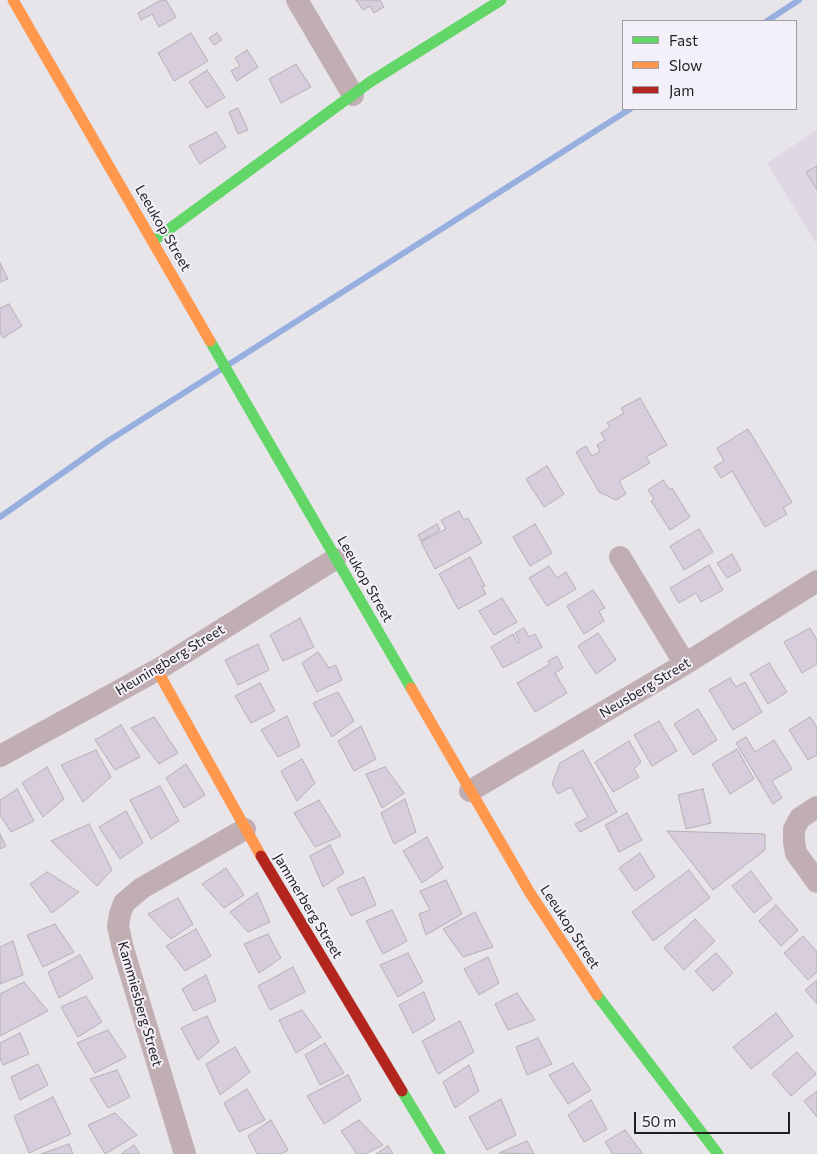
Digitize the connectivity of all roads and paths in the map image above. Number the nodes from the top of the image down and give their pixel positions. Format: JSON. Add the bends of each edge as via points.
{"nodes":[{"id":1,"x":13,"y":0,"type":"edge"},
{"id":2,"x":297,"y":0,"type":"edge"},
{"id":3,"x":493,"y":2,"type":"edge"},
{"id":4,"x":353,"y":95,"type":"junction"},
{"id":5,"x":153,"y":241,"type":"junction"},
{"id":6,"x":620,"y":557,"type":"dead end"},
{"id":7,"x":336,"y":559,"type":"junction"},
{"id":8,"x":817,"y":581,"type":"edge"},
{"id":9,"x":685,"y":664,"type":"junction"},
{"id":10,"x":158,"y":670,"type":"junction"},
{"id":11,"x":0,"y":756,"type":"edge"},
{"id":12,"x":470,"y":791,"type":"junction"},
{"id":13,"x":817,"y":806,"type":"edge"},
{"id":14,"x":244,"y":829,"type":"junction"},
{"id":15,"x":817,"y":882,"type":"edge"},
{"id":16,"x":185,"y":1154,"type":"edge"},
{"id":17,"x":440,"y":1154,"type":"edge"},
{"id":18,"x":718,"y":1154,"type":"edge"}],
"edges":[{"from":1,"to":5,"type":"street","name":"Leeukop Street"},
{"from":2,"to":4,"type":"street"},
{"from":3,"to":4,"type":"street"},
{"from":4,"to":5,"type":"street"},
{"from":5,"to":7,"type":"street","name":"Leeukop Street"},
{"from":6,"to":9,"type":"street"},
{"from":7,"to":10,"type":"street","name":"Heuningberg Street"},
{"from":7,"to":12,"type":"street","name":"Leeukop Street"},
{"from":8,"to":9,"type":"street","name":"Neusberg Street"},
{"from":9,"to":12,"type":"street","name":"Neusberg Street"},
{"from":10,"to":11,"type":"street","name":"Heuningberg Street"},
{"from":10,"to":14,"type":"street","name":"Jammerberg Street"},
{"from":12,"to":18,"type":"street","name":"Leeukop Street","via":[[583,976]]},
{"from":13,"to":15,"type":"street","via":[[800,818],[794,829],[796,853]]},
{"from":14,"to":16,"type":"street","name":"Kammiesberg Street","via":[[142,888],[124,904],[120,914],[118,926],[123,949]]},
{"from":14,"to":17,"type":"street","name":"Jammerberg Street"}]}
